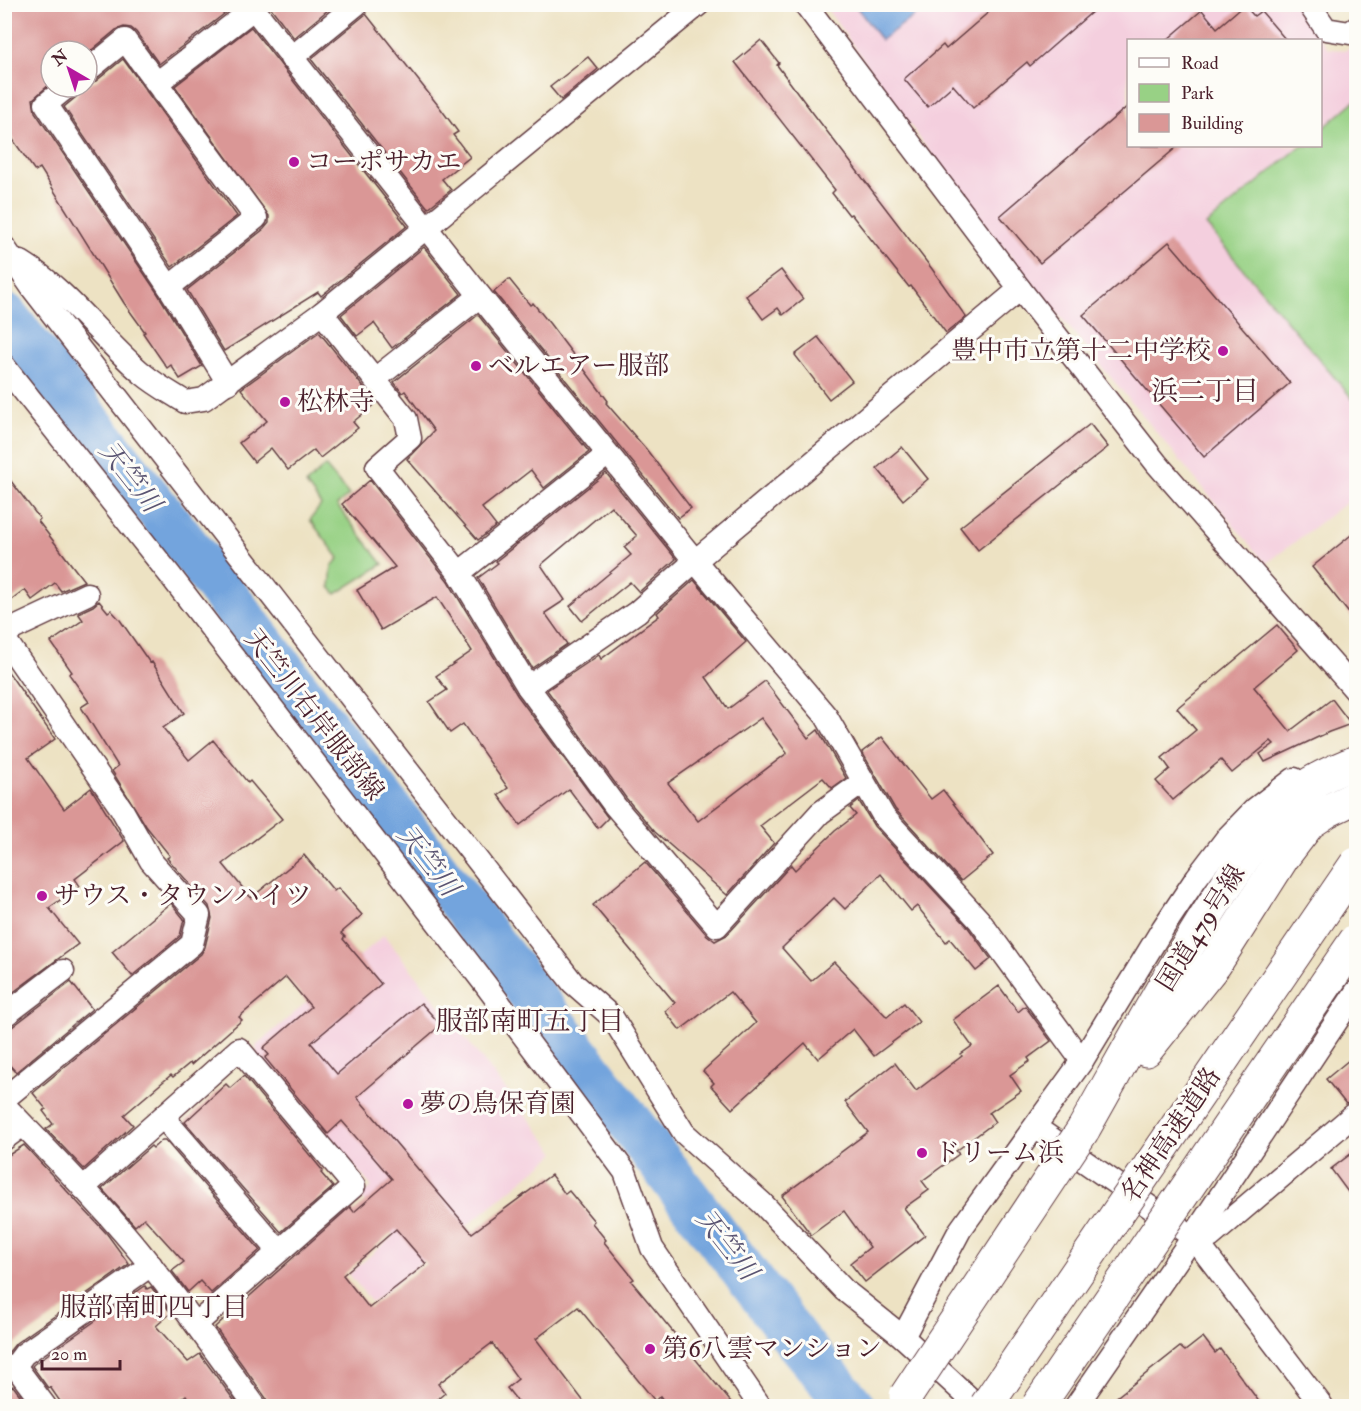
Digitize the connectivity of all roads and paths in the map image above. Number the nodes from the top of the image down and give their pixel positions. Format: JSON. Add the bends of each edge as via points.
{"nodes":[{"id":1,"x":357,"y":4,"type":"edge"},
{"id":2,"x":699,"y":4,"type":"edge"},
{"id":3,"x":805,"y":4,"type":"edge"},
{"id":4,"x":1309,"y":4,"type":"edge"},
{"id":5,"x":251,"y":7,"type":"edge"},
{"id":6,"x":1356,"y":28,"type":"edge"},
{"id":7,"x":291,"y":58,"type":"junction"},
{"id":8,"x":99,"y":61,"type":"edge"},
{"id":9,"x":157,"y":83,"type":"junction"},
{"id":10,"x":52,"y":99,"type":"edge"},
{"id":11,"x":426,"y":229,"type":"junction"},
{"id":12,"x":8,"y":252,"type":"edge"},
{"id":13,"x":169,"y":287,"type":"junction"},
{"id":14,"x":1020,"y":289,"type":"junction"},
{"id":15,"x":480,"y":296,"type":"junction"},
{"id":16,"x":322,"y":313,"type":"junction"},
{"id":17,"x":4,"y":366,"type":"edge"},
{"id":18,"x":375,"y":379,"type":"junction"},
{"id":19,"x":228,"y":383,"type":"junction"},
{"id":20,"x":608,"y":454,"type":"junction"},
{"id":21,"x":695,"y":561,"type":"junction"},
{"id":22,"x":459,"y":573,"type":"junction"},
{"id":23,"x":87,"y":594,"type":"dead end"},
{"id":24,"x":4,"y":633,"type":"edge"},
{"id":25,"x":4,"y":638,"type":"edge"},
{"id":26,"x":528,"y":687,"type":"junction"},
{"id":27,"x":1356,"y":691,"type":"edge"},
{"id":28,"x":1356,"y":754,"type":"edge"},
{"id":29,"x":1356,"y":762,"type":"edge"},
{"id":30,"x":863,"y":782,"type":"junction"},
{"id":31,"x":1356,"y":797,"type":"edge"},
{"id":32,"x":1356,"y":864,"type":"edge"},
{"id":33,"x":1356,"y":940,"type":"edge"},
{"id":34,"x":63,"y":971,"type":"dead end"},
{"id":35,"x":1356,"y":992,"type":"edge"},
{"id":36,"x":4,"y":1016,"type":"edge"},
{"id":37,"x":1082,"y":1061,"type":"junction"},
{"id":38,"x":4,"y":1099,"type":"edge"},
{"id":39,"x":4,"y":1105,"type":"edge"},
{"id":40,"x":1356,"y":1113,"type":"edge"},
{"id":41,"x":163,"y":1117,"type":"junction"},
{"id":42,"x":23,"y":1125,"type":"junction"},
{"id":43,"x":1035,"y":1126,"type":"junction"},
{"id":44,"x":1083,"y":1130,"type":"junction"},
{"id":45,"x":4,"y":1139,"type":"edge"},
{"id":46,"x":83,"y":1188,"type":"junction"},
{"id":47,"x":1193,"y":1237,"type":"junction"},
{"id":48,"x":279,"y":1251,"type":"junction"},
{"id":49,"x":151,"y":1265,"type":"junction"},
{"id":50,"x":196,"y":1324,"type":"junction"},
{"id":51,"x":903,"y":1337,"type":"junction"},
{"id":52,"x":10,"y":1366,"type":"edge"},
{"id":53,"x":901,"y":1403,"type":"edge"},
{"id":54,"x":45,"y":1407,"type":"edge"},
{"id":55,"x":255,"y":1407,"type":"edge"},
{"id":56,"x":760,"y":1407,"type":"edge"},
{"id":57,"x":978,"y":1407,"type":"edge"},
{"id":58,"x":986,"y":1407,"type":"edge"},
{"id":59,"x":1038,"y":1407,"type":"edge"},
{"id":60,"x":1076,"y":1407,"type":"edge"},
{"id":61,"x":1322,"y":1407,"type":"edge"}],
"edges":[{"from":1,"to":7,"type":"street"},
{"from":2,"to":11,"type":"street"},
{"from":3,"to":14,"type":"street"},
{"from":4,"to":6,"type":"street","via":[[1326,29],[1350,33]]},
{"from":5,"to":7,"type":"street"},
{"from":5,"to":9,"type":"street"},
{"from":7,"to":11,"type":"street"},
{"from":8,"to":9,"type":"street","via":[[125,40]]},
{"from":9,"to":13,"type":"street","via":[[256,218]]},
{"from":10,"to":13,"type":"street","via":[[46,104]]},
{"from":11,"to":15,"type":"street"},
{"from":11,"to":16,"type":"street"},
{"from":12,"to":19,"type":"street","via":[[81,310],[143,374],[185,402],[204,399]]},
{"from":12,"to":51,"type":"street","via":[[573,983],[612,1017],[684,1133],[762,1203],[844,1290]]},
{"from":13,"to":19,"type":"street"},
{"from":14,"to":21,"type":"street"},
{"from":14,"to":27,"type":"street","via":[[1157,464]]},
{"from":15,"to":18,"type":"street"},
{"from":15,"to":20,"type":"street"},
{"from":16,"to":18,"type":"street"},
{"from":16,"to":19,"type":"street"},
{"from":17,"to":56,"type":"street","name":"天竺川右岸服部線","via":[[170,575],[625,1172],[652,1248]]},
{"from":18,"to":22,"type":"street","via":[[406,419],[410,438],[376,467]]},
{"from":20,"to":21,"type":"street"},
{"from":20,"to":22,"type":"street"},
{"from":21,"to":26,"type":"street","via":[[638,612]]},
{"from":21,"to":30,"type":"street","via":[[826,716]]},
{"from":22,"to":26,"type":"street"},
{"from":23,"to":24,"type":"street"},
{"from":25,"to":38,"type":"street","via":[[121,808],[151,861],[199,915],[192,944]]},
{"from":26,"to":30,"type":"street","via":[[615,806],[717,926],[820,813]]},
{"from":28,"to":37,"type":"street","via":[[1327,761],[1289,781],[1226,839],[1163,928]]},
{"from":29,"to":44,"type":"highway","name":"国道479号線","via":[[1306,786],[1257,838],[1186,947]]},
{"from":30,"to":37,"type":"street","via":[[884,817],[979,920]]},
{"from":31,"to":44,"type":"highway","name":"国道479号線","via":[[1309,823],[1215,963]]},
{"from":32,"to":58,"type":"highway","name":"名神高速道路","bridge":true},
{"from":33,"to":59,"type":"highway","name":"名神高速道路","bridge":true},
{"from":34,"to":36,"type":"street"},
{"from":35,"to":47,"type":"street"},
{"from":37,"to":43,"type":"street"},
{"from":39,"to":42,"type":"street"},
{"from":40,"to":47,"type":"street","via":[[1210,1237]]},
{"from":41,"to":46,"type":"street"},
{"from":41,"to":48,"type":"street"},
{"from":41,"to":48,"type":"street","via":[[239,1048],[354,1186]]},
{"from":42,"to":45,"type":"street"},
{"from":42,"to":46,"type":"street"},
{"from":43,"to":47,"type":"street"},
{"from":43,"to":51,"type":"street","via":[[960,1230]]},
{"from":44,"to":53,"type":"highway","name":"国道479号線","bridge":true},
{"from":46,"to":49,"type":"street"},
{"from":47,"to":60,"type":"street"},
{"from":47,"to":61,"type":"street"},
{"from":48,"to":50,"type":"street"},
{"from":49,"to":50,"type":"street"},
{"from":49,"to":52,"type":"street"},
{"from":50,"to":55,"type":"street"},
{"from":51,"to":57,"type":"street"},
{"from":52,"to":54,"type":"street"}]}
